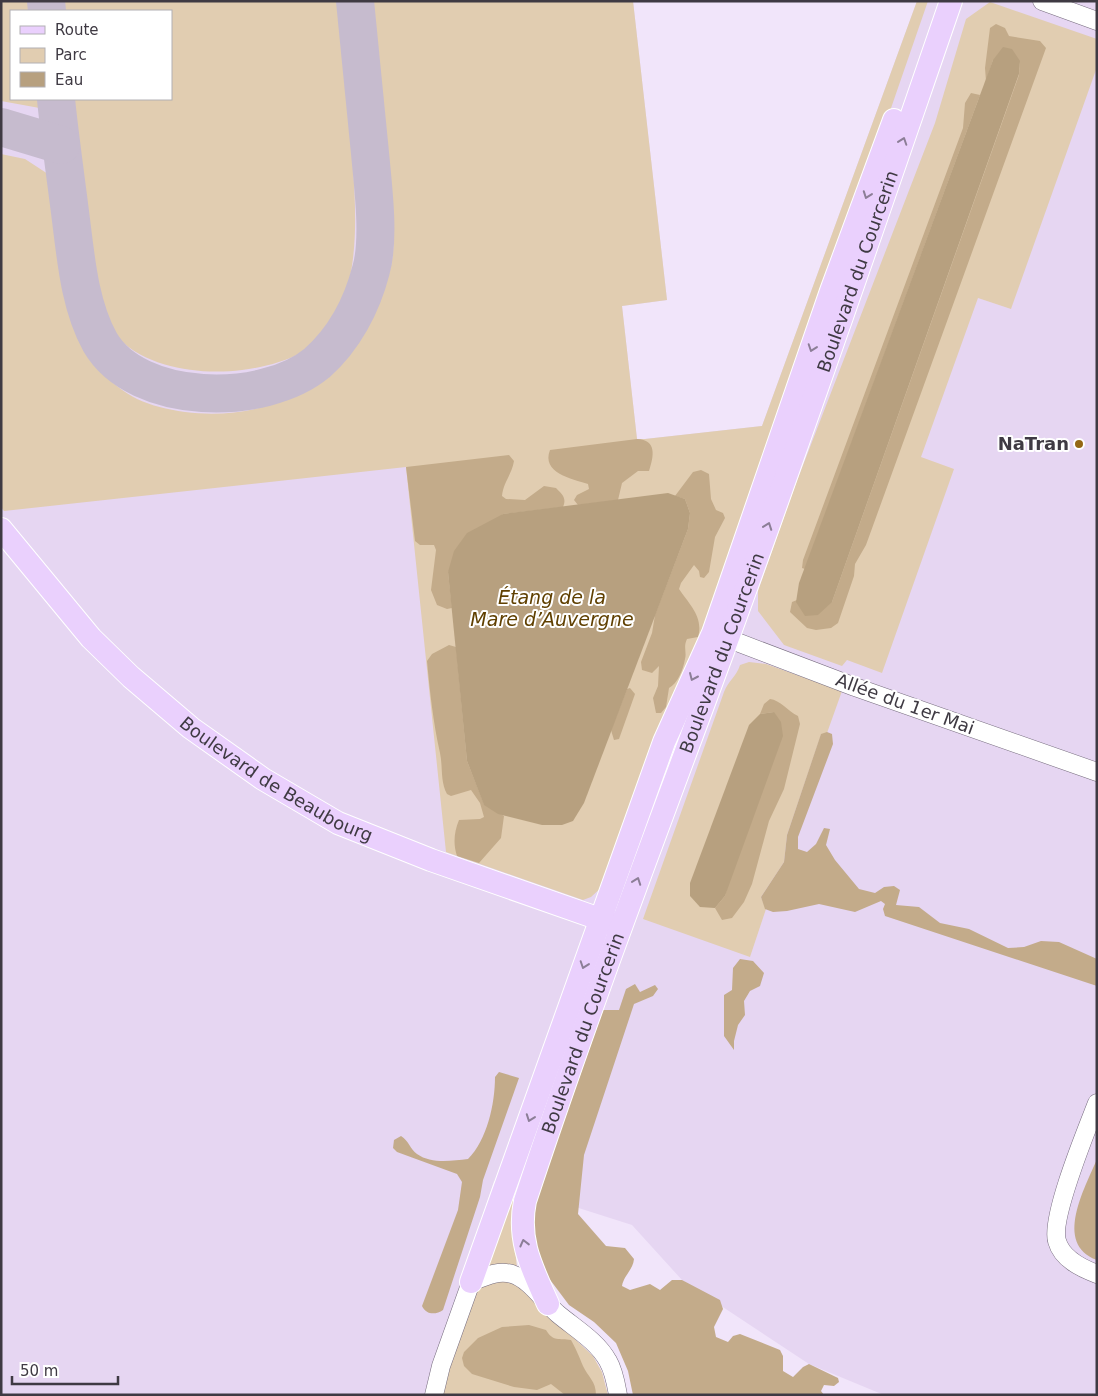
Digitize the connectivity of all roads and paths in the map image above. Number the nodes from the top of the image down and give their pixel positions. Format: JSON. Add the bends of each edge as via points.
{"nodes":[{"id":1,"x":937,"y":1,"type":"edge"},
{"id":2,"x":951,"y":1,"type":"edge"},
{"id":3,"x":1042,"y":1,"type":"edge"},
{"id":4,"x":1097,"y":21,"type":"edge"},
{"id":5,"x":1,"y":529,"type":"edge"},
{"id":6,"x":721,"y":635,"type":"junction"},
{"id":7,"x":1097,"y":772,"type":"edge"},
{"id":8,"x":610,"y":923,"type":"junction"},
{"id":9,"x":1097,"y":1103,"type":"edge"},
{"id":10,"x":1097,"y":1274,"type":"edge"},
{"id":11,"x":471,"y":1282,"type":"junction"},
{"id":12,"x":548,"y":1304,"type":"junction"},
{"id":13,"x":434,"y":1395,"type":"edge"},
{"id":14,"x":618,"y":1395,"type":"edge"}],
"edges":[{"from":1,"to":6,"type":"main road","name":"Boulevard du Courcerin","one_way":true,"via":[[831,291]]},
{"from":6,"to":2,"type":"main road","name":"Boulevard du Courcerin","one_way":true,"via":[[818,388]]},
{"from":3,"to":4,"type":"street"},
{"from":5,"to":8,"type":"main road","name":"Boulevard de Beaubourg","via":[[91,638],[130,677],[191,728],[263,779],[338,823],[431,860]]},
{"from":6,"to":7,"type":"street","name":"Allée du 1er Mai","via":[[855,687]]},
{"from":6,"to":8,"type":"main road","name":"Boulevard du Courcerin"},
{"from":8,"to":11,"type":"main road","name":"Boulevard du Courcerin","one_way":true},
{"from":12,"to":8,"type":"main road","name":"Boulevard du Courcerin","one_way":true,"via":[[525,1250],[523,1212]]},
{"from":9,"to":10,"type":"street","via":[[1061,1204],[1055,1231],[1058,1244],[1067,1256],[1081,1268]]},
{"from":11,"to":12,"type":"street","via":[[496,1273],[510,1274],[528,1282]]},
{"from":11,"to":13,"type":"street"},
{"from":12,"to":14,"type":"street","via":[[602,1353],[614,1376]]}]}
